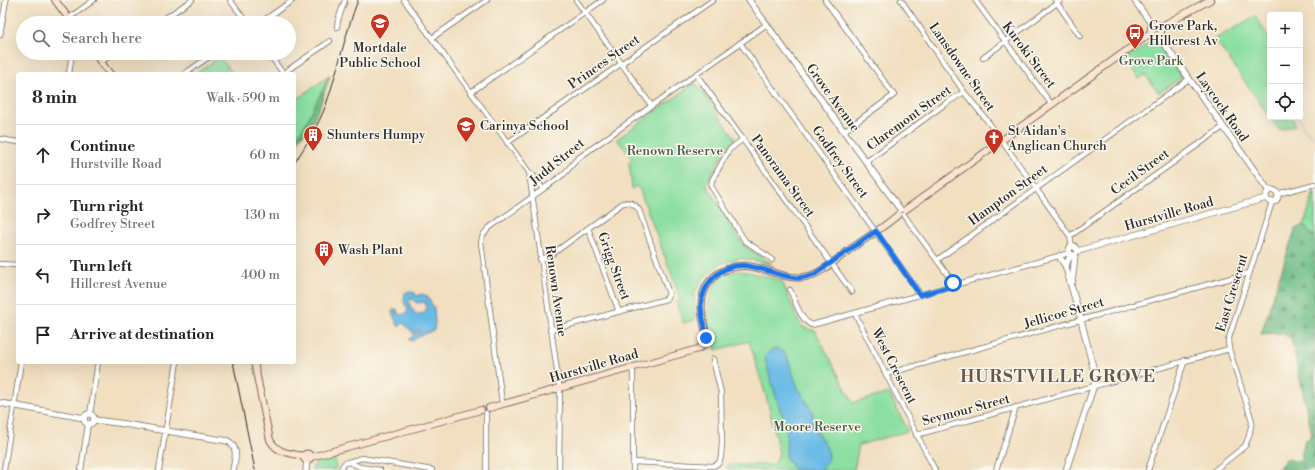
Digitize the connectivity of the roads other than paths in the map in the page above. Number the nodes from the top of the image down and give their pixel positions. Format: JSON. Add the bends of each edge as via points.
{"nodes":[{"id":1,"x":6,"y":0,"type":"edge"},
{"id":2,"x":56,"y":0,"type":"edge"},
{"id":3,"x":94,"y":0,"type":"edge"},
{"id":4,"x":192,"y":0,"type":"edge"},
{"id":5,"x":230,"y":0,"type":"edge"},
{"id":6,"x":293,"y":0,"type":"edge"},
{"id":7,"x":345,"y":0,"type":"edge"},
{"id":8,"x":404,"y":0,"type":"edge"},
{"id":9,"x":487,"y":0,"type":"edge"},
{"id":10,"x":576,"y":0,"type":"edge"},
{"id":11,"x":603,"y":0,"type":"edge"},
{"id":12,"x":713,"y":0,"type":"edge"},
{"id":13,"x":749,"y":0,"type":"edge"},
{"id":14,"x":825,"y":0,"type":"edge"},
{"id":15,"x":901,"y":0,"type":"edge"},
{"id":16,"x":975,"y":0,"type":"edge"},
{"id":17,"x":1134,"y":0,"type":"edge"},
{"id":18,"x":1210,"y":0,"type":"edge"},
{"id":19,"x":1058,"y":1,"type":"edge"},
{"id":20,"x":585,"y":13,"type":"junction"},
{"id":21,"x":67,"y":16,"type":"edge"},
{"id":22,"x":76,"y":16,"type":"edge"},
{"id":23,"x":168,"y":16,"type":"edge"},
{"id":24,"x":241,"y":16,"type":"edge"},
{"id":25,"x":270,"y":16,"type":"edge"},
{"id":26,"x":767,"y":24,"type":"junction"},
{"id":27,"x":1152,"y":26,"type":"junction"},
{"id":28,"x":337,"y":27,"type":"dead end"},
{"id":29,"x":1160,"y":27,"type":"junction"},
{"id":30,"x":1151,"y":33,"type":"junction"},
{"id":31,"x":0,"y":35,"type":"edge"},
{"id":32,"x":1158,"y":35,"type":"junction"},
{"id":33,"x":1080,"y":36,"type":"dead end"},
{"id":34,"x":432,"y":38,"type":"junction"},
{"id":35,"x":330,"y":40,"type":"dead end"},
{"id":36,"x":1004,"y":41,"type":"junction"},
{"id":37,"x":740,"y":43,"type":"junction"},
{"id":38,"x":983,"y":58,"type":"dead end"},
{"id":39,"x":71,"y":60,"type":"edge"},
{"id":40,"x":104,"y":60,"type":"edge"},
{"id":41,"x":205,"y":60,"type":"edge"},
{"id":42,"x":273,"y":60,"type":"edge"},
{"id":43,"x":101,"y":62,"type":"joint"},
{"id":44,"x":622,"y":63,"type":"junction"},
{"id":45,"x":69,"y":72,"type":"edge"},
{"id":46,"x":108,"y":72,"type":"edge"},
{"id":47,"x":187,"y":72,"type":"edge"},
{"id":48,"x":281,"y":72,"type":"edge"},
{"id":49,"x":285,"y":72,"type":"edge"},
{"id":50,"x":696,"y":74,"type":"junction"},
{"id":51,"x":1189,"y":79,"type":"junction"},
{"id":52,"x":471,"y":92,"type":"junction"},
{"id":53,"x":964,"y":92,"type":"junction"},
{"id":54,"x":651,"y":105,"type":"junction"},
{"id":55,"x":1052,"y":105,"type":"junction"},
{"id":56,"x":1223,"y":126,"type":"junction"},
{"id":57,"x":844,"y":131,"type":"junction"},
{"id":58,"x":0,"y":139,"type":"edge"},
{"id":59,"x":743,"y":139,"type":"junction"},
{"id":60,"x":1001,"y":141,"type":"junction"},
{"id":61,"x":16,"y":142,"type":"edge"},
{"id":62,"x":507,"y":143,"type":"junction"},
{"id":63,"x":866,"y":162,"type":"junction"},
{"id":64,"x":529,"y":172,"type":"junction"},
{"id":65,"x":1315,"y":184,"type":"edge"},
{"id":66,"x":543,"y":189,"type":"junction"},
{"id":67,"x":1035,"y":189,"type":"junction"},
{"id":68,"x":1269,"y":191,"type":"junction"},
{"id":69,"x":1277,"y":194,"type":"junction"},
{"id":70,"x":532,"y":198,"type":"junction"},
{"id":71,"x":1266,"y":198,"type":"junction"},
{"id":72,"x":1272,"y":202,"type":"junction"},
{"id":73,"x":902,"y":212,"type":"junction"},
{"id":74,"x":588,"y":228,"type":"junction"},
{"id":75,"x":876,"y":231,"type":"junction"},
{"id":76,"x":1070,"y":236,"type":"junction"},
{"id":77,"x":1072,"y":246,"type":"joint"},
{"id":78,"x":1073,"y":253,"type":"junction"},
{"id":79,"x":1059,"y":256,"type":"junction"},
{"id":80,"x":540,"y":259,"type":"junction"},
{"id":81,"x":772,"y":260,"type":"dead end"},
{"id":82,"x":937,"y":260,"type":"junction"},
{"id":83,"x":832,"y":263,"type":"junction"},
{"id":84,"x":0,"y":264,"type":"edge"},
{"id":85,"x":16,"y":265,"type":"edge"},
{"id":86,"x":1066,"y":268,"type":"junction"},
{"id":87,"x":1249,"y":273,"type":"junction"},
{"id":88,"x":1071,"y":284,"type":"junction"},
{"id":89,"x":955,"y":285,"type":"junction"},
{"id":90,"x":790,"y":290,"type":"dead end"},
{"id":91,"x":852,"y":292,"type":"dead end"},
{"id":92,"x":920,"y":295,"type":"junction"},
{"id":93,"x":619,"y":312,"type":"junction"},
{"id":94,"x":855,"y":314,"type":"junction"},
{"id":95,"x":1082,"y":320,"type":"junction"},
{"id":96,"x":550,"y":330,"type":"junction"},
{"id":97,"x":1230,"y":349,"type":"junction"},
{"id":98,"x":713,"y":359,"type":"dead end"},
{"id":99,"x":1186,"y":360,"type":"junction"},
{"id":100,"x":21,"y":364,"type":"edge"},
{"id":101,"x":98,"y":364,"type":"edge"},
{"id":102,"x":177,"y":364,"type":"edge"},
{"id":103,"x":254,"y":364,"type":"edge"},
{"id":104,"x":632,"y":367,"type":"junction"},
{"id":105,"x":886,"y":374,"type":"junction"},
{"id":106,"x":1095,"y":386,"type":"junction"},
{"id":107,"x":559,"y":387,"type":"junction"},
{"id":108,"x":502,"y":403,"type":"junction"},
{"id":109,"x":0,"y":404,"type":"edge"},
{"id":110,"x":14,"y":406,"type":"junction"},
{"id":111,"x":1016,"y":407,"type":"junction"},
{"id":112,"x":485,"y":410,"type":"junction"},
{"id":113,"x":90,"y":414,"type":"junction"},
{"id":114,"x":84,"y":418,"type":"junction"},
{"id":115,"x":94,"y":420,"type":"junction"},
{"id":116,"x":88,"y":424,"type":"junction"},
{"id":117,"x":166,"y":430,"type":"junction"},
{"id":118,"x":916,"y":435,"type":"junction"},
{"id":119,"x":307,"y":458,"type":"junction"},
{"id":120,"x":349,"y":462,"type":"junction"},
{"id":121,"x":633,"y":462,"type":"junction"},
{"id":122,"x":413,"y":468,"type":"edge"},
{"id":123,"x":4,"y":470,"type":"edge"},
{"id":124,"x":81,"y":470,"type":"edge"},
{"id":125,"x":160,"y":470,"type":"edge"},
{"id":126,"x":233,"y":470,"type":"edge"},
{"id":127,"x":306,"y":470,"type":"edge"},
{"id":128,"x":341,"y":470,"type":"edge"},
{"id":129,"x":380,"y":470,"type":"edge"},
{"id":130,"x":432,"y":470,"type":"edge"},
{"id":131,"x":486,"y":470,"type":"edge"},
{"id":132,"x":559,"y":470,"type":"edge"},
{"id":133,"x":633,"y":470,"type":"edge"},
{"id":134,"x":935,"y":470,"type":"edge"},
{"id":135,"x":996,"y":470,"type":"edge"},
{"id":136,"x":1066,"y":470,"type":"edge"},
{"id":137,"x":1148,"y":470,"type":"edge"},
{"id":138,"x":1215,"y":470,"type":"edge"}],
"edges":[{"from":1,"to":31,"type":"street"},
{"from":2,"to":21,"type":"main road"},
{"from":3,"to":22,"type":"street"},
{"from":4,"to":23,"type":"street"},
{"from":5,"to":24,"type":"street"},
{"from":6,"to":25,"type":"street"},
{"from":7,"to":28,"type":"street"},
{"from":8,"to":34,"type":"street"},
{"from":9,"to":34,"type":"street"},
{"from":10,"to":20,"type":"street"},
{"from":11,"to":20,"type":"street"},
{"from":12,"to":44,"type":"street","name":"Princes Street"},
{"from":13,"to":26,"type":"street","name":"Grove Avenue"},
{"from":14,"to":57,"type":"street","via":[[894,95]]},
{"from":15,"to":53,"type":"street","name":"Lansdowne Street"},
{"from":16,"to":36,"type":"street","name":"Kuroki Street"},
{"from":17,"to":27,"type":"street"},
{"from":18,"to":29,"type":"main road"},
{"from":19,"to":33,"type":"street"},
{"from":19,"to":36,"type":"street"},
{"from":20,"to":44,"type":"street"},
{"from":20,"to":52,"type":"street"},
{"from":26,"to":37,"type":"street","name":"Judd Street"},
{"from":26,"to":57,"type":"street","name":"Grove Avenue"},
{"from":27,"to":29,"type":"main road"},
{"from":27,"to":30,"type":"main road"},
{"from":29,"to":32,"type":"main road","via":[[1161,32]]},
{"from":30,"to":32,"type":"main road"},
{"from":30,"to":55,"type":"main road"},
{"from":32,"to":51,"type":"street","name":"Laycock Road"},
{"from":34,"to":52,"type":"street"},
{"from":35,"to":49,"type":"street"},
{"from":36,"to":38,"type":"street"},
{"from":36,"to":55,"type":"street","name":"Kuroki Street"},
{"from":37,"to":50,"type":"street","name":"Judd Street"},
{"from":37,"to":75,"type":"street","name":"Godfrey Street"},
{"from":39,"to":45,"type":"street"},
{"from":40,"to":43,"type":"street"},
{"from":41,"to":47,"type":"street"},
{"from":42,"to":48,"type":"street"},
{"from":43,"to":46,"type":"main road"},
{"from":44,"to":54,"type":"street"},
{"from":44,"to":62,"type":"street","name":"Princes Street"},
{"from":50,"to":54,"type":"street","name":"Judd Street"},
{"from":50,"to":59,"type":"street","name":"Panorama Street"},
{"from":51,"to":56,"type":"street","name":"Laycock Road"},
{"from":51,"to":67,"type":"street","name":"Hampton Street"},
{"from":52,"to":62,"type":"street"},
{"from":53,"to":60,"type":"street","name":"Lansdowne Street"},
{"from":53,"to":63,"type":"street","name":"Claremont Street"},
{"from":54,"to":66,"type":"street","name":"Judd Street","via":[[577,159],[566,173]]},
{"from":55,"to":60,"type":"main road"},
{"from":56,"to":68,"type":"street","name":"Laycock Road"},
{"from":56,"to":76,"type":"street","name":"Cecil Street"},
{"from":57,"to":63,"type":"street","name":"Grove Avenue"},
{"from":58,"to":61,"type":"street"},
{"from":59,"to":81,"type":"street","via":[[729,150],[711,186],[745,241]]},
{"from":59,"to":83,"type":"street","name":"Panorama Street"},
{"from":60,"to":67,"type":"street","name":"Lansdowne Street"},
{"from":60,"to":73,"type":"main road"},
{"from":62,"to":64,"type":"street"},
{"from":63,"to":73,"type":"street","name":"Grove Avenue"},
{"from":64,"to":66,"type":"street"},
{"from":64,"to":70,"type":"street","name":"Renown Avenue"},
{"from":65,"to":69,"type":"street"},
{"from":66,"to":70,"type":"street","name":"Judd Street"},
{"from":67,"to":76,"type":"street","name":"Lansdowne Street"},
{"from":67,"to":82,"type":"street","name":"Hampton Street"},
{"from":68,"to":69,"type":"street"},
{"from":68,"to":71,"type":"street"},
{"from":69,"to":72,"type":"street","via":[[1276,200]]},
{"from":70,"to":80,"type":"street","name":"Renown Avenue"},
{"from":70,"to":108,"type":"street","name":"Judd Street","via":[[489,228],[481,240]]},
{"from":71,"to":72,"type":"street"},
{"from":71,"to":78,"type":"street","name":"Hurstville Road"},
{"from":72,"to":87,"type":"street","name":"East Crescent"},
{"from":73,"to":75,"type":"main road"},
{"from":73,"to":82,"type":"street","name":"Grove Avenue"},
{"from":74,"to":80,"type":"street","via":[[548,257]]},
{"from":74,"to":93,"type":"street","name":"Grigg Street"},
{"from":74,"to":93,"type":"street","via":[[624,203],[632,203],[638,209],[669,294],[666,298]]},
{"from":75,"to":83,"type":"main road"},
{"from":75,"to":92,"type":"street","name":"Godfrey Street"},
{"from":76,"to":77,"type":"street","name":"Lansdowne Street"},
{"from":77,"to":78,"type":"street","via":[[1076,247]]},
{"from":78,"to":79,"type":"street","name":"Hurstville Road"},
{"from":78,"to":86,"type":"street"},
{"from":78,"to":88,"type":"street"},
{"from":79,"to":86,"type":"street"},
{"from":79,"to":89,"type":"street","name":"Hurstville Road"},
{"from":80,"to":96,"type":"street","name":"Renown Avenue"},
{"from":82,"to":89,"type":"street","name":"Grove Avenue"},
{"from":83,"to":91,"type":"street","name":"Panorama Street"},
{"from":83,"to":104,"type":"main road","name":"Hurstville Road","via":[[815,274],[804,277],[792,277],[750,266],[732,267],[718,274],[708,283],[702,296],[702,317],[706,336],[704,343],[698,349]]},
{"from":84,"to":85,"type":"street"},
{"from":86,"to":88,"type":"street"},
{"from":87,"to":95,"type":"street","name":"Jellicoe Street"},
{"from":87,"to":97,"type":"street","name":"East Crescent","via":[[1228,340]]},
{"from":88,"to":95,"type":"street"},
{"from":89,"to":92,"type":"street","name":"Hurstville Road"},
{"from":90,"to":94,"type":"street","name":"Hurstville Road","via":[[808,324]]},
{"from":92,"to":94,"type":"street","name":"Hurstville Road"},
{"from":93,"to":96,"type":"street"},
{"from":94,"to":105,"type":"street","name":"West Crescent"},
{"from":95,"to":105,"type":"street","name":"Jellicoe Street"},
{"from":95,"to":106,"type":"street","via":[[1096,373]]},
{"from":96,"to":107,"type":"street","name":"Renown Avenue"},
{"from":97,"to":99,"type":"street","name":"Seymour Street"},
{"from":97,"to":138,"type":"street","name":"East Crescent","via":[[1252,421],[1250,436],[1245,446]]},
{"from":98,"to":121,"type":"street","via":[[721,393],[722,443],[718,463],[713,466]]},
{"from":99,"to":106,"type":"street","name":"Seymour Street"},
{"from":99,"to":137,"type":"street"},
{"from":100,"to":110,"type":"street"},
{"from":101,"to":113,"type":"street"},
{"from":102,"to":117,"type":"street"},
{"from":103,"to":119,"type":"main road","name":"Hurstville Road","via":[[270,440],[281,452]]},
{"from":104,"to":107,"type":"main road","name":"Hurstville Road"},
{"from":104,"to":121,"type":"street"},
{"from":105,"to":118,"type":"street","name":"West Crescent"},
{"from":106,"to":111,"type":"street","name":"Seymour Street"},
{"from":106,"to":136,"type":"street"},
{"from":107,"to":108,"type":"main road","name":"Hurstville Road"},
{"from":107,"to":132,"type":"street","name":"Renown Avenue"},
{"from":108,"to":112,"type":"main road","name":"Hurstville Road"},
{"from":109,"to":110,"type":"street"},
{"from":110,"to":114,"type":"street"},
{"from":110,"to":123,"type":"street"},
{"from":111,"to":118,"type":"street","name":"Seymour Street"},
{"from":111,"to":135,"type":"street"},
{"from":112,"to":119,"type":"main road","name":"Hurstville Road"},
{"from":112,"to":131,"type":"street"},
{"from":113,"to":114,"type":"street"},
{"from":113,"to":115,"type":"street"},
{"from":114,"to":116,"type":"street"},
{"from":115,"to":116,"type":"street","via":[[92,424]]},
{"from":115,"to":117,"type":"street"},
{"from":116,"to":124,"type":"street"},
{"from":117,"to":125,"type":"street"},
{"from":117,"to":126,"type":"street","via":[[231,442],[236,451]]},
{"from":118,"to":134,"type":"street","name":"West Crescent"},
{"from":119,"to":127,"type":"street"},
{"from":120,"to":122,"type":"street","via":[[362,458]]},
{"from":120,"to":128,"type":"street","via":[[343,465]]},
{"from":120,"to":129,"type":"street","via":[[360,467]]},
{"from":121,"to":133,"type":"street"},
{"from":122,"to":130,"type":"street"}]}
